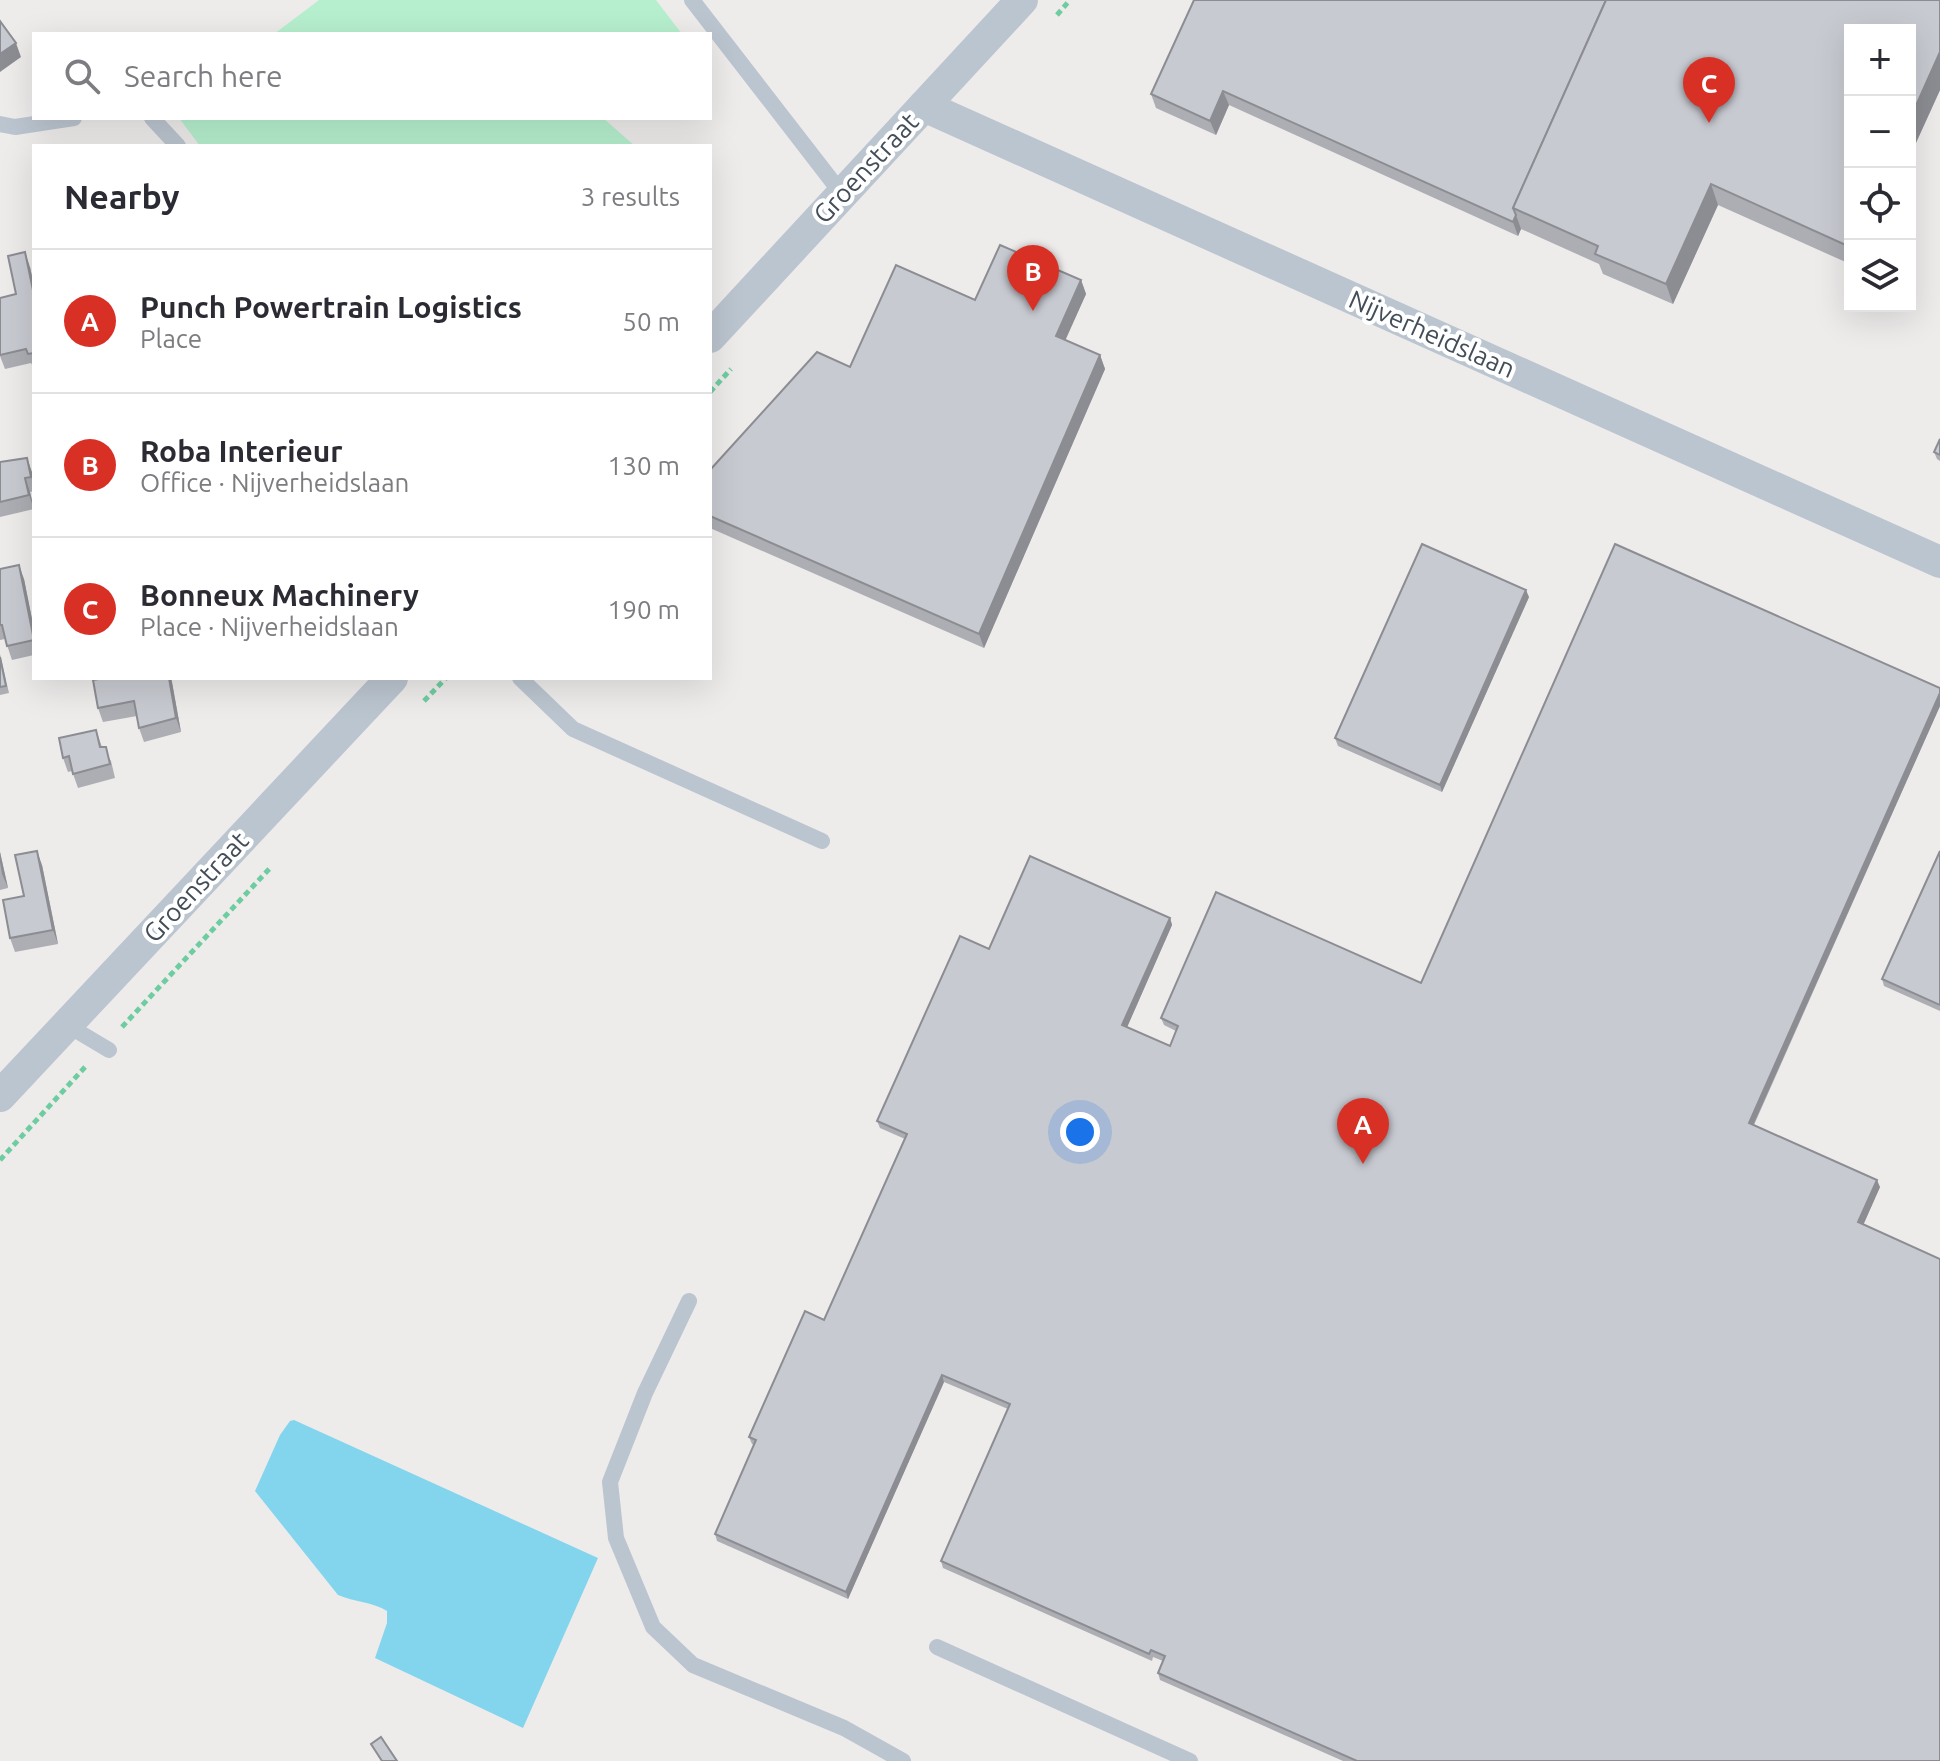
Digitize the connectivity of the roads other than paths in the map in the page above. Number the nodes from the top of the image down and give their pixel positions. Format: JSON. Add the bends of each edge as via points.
{"nodes":[{"id":1,"x":692,"y":0,"type":"edge"},
{"id":2,"x":1022,"y":0,"type":"edge"},
{"id":3,"x":924,"y":106,"type":"junction"},
{"id":4,"x":61,"y":120,"type":"edge"},
{"id":5,"x":154,"y":120,"type":"edge"},
{"id":6,"x":0,"y":124,"type":"edge"},
{"id":7,"x":176,"y":144,"type":"edge"},
{"id":8,"x":842,"y":194,"type":"junction"},
{"id":9,"x":712,"y":335,"type":"edge"},
{"id":10,"x":1940,"y":562,"type":"edge"},
{"id":11,"x":390,"y":680,"type":"edge"},
{"id":12,"x":522,"y":680,"type":"edge"},
{"id":13,"x":822,"y":841,"type":"dead end"},
{"id":14,"x":67,"y":1025,"type":"junction"},
{"id":15,"x":106,"y":1048,"type":"road end"},
{"id":16,"x":0,"y":1096,"type":"edge"},
{"id":17,"x":689,"y":1301,"type":"dead end"},
{"id":18,"x":937,"y":1647,"type":"dead end"},
{"id":19,"x":903,"y":1761,"type":"edge"},
{"id":20,"x":1190,"y":1761,"type":"edge"}],
"edges":[{"from":1,"to":8,"type":"lane"},
{"from":2,"to":3,"type":"street","name":"Groenstraat"},
{"from":3,"to":8,"type":"street","name":"Groenstraat"},
{"from":3,"to":10,"type":"street","name":"Nijverheidslaan"},
{"from":4,"to":6,"type":"lane"},
{"from":5,"to":7,"type":"lane"},
{"from":8,"to":9,"type":"street","name":"Groenstraat"},
{"from":11,"to":14,"type":"street","name":"Groenstraat"},
{"from":12,"to":13,"type":"lane","via":[[573,729]]},
{"from":14,"to":15,"type":"lane"},
{"from":14,"to":16,"type":"street","name":"Groenstraat"},
{"from":17,"to":19,"type":"lane","via":[[610,1482],[616,1538],[653,1627],[693,1665],[844,1728]]},
{"from":18,"to":20,"type":"lane"}]}
